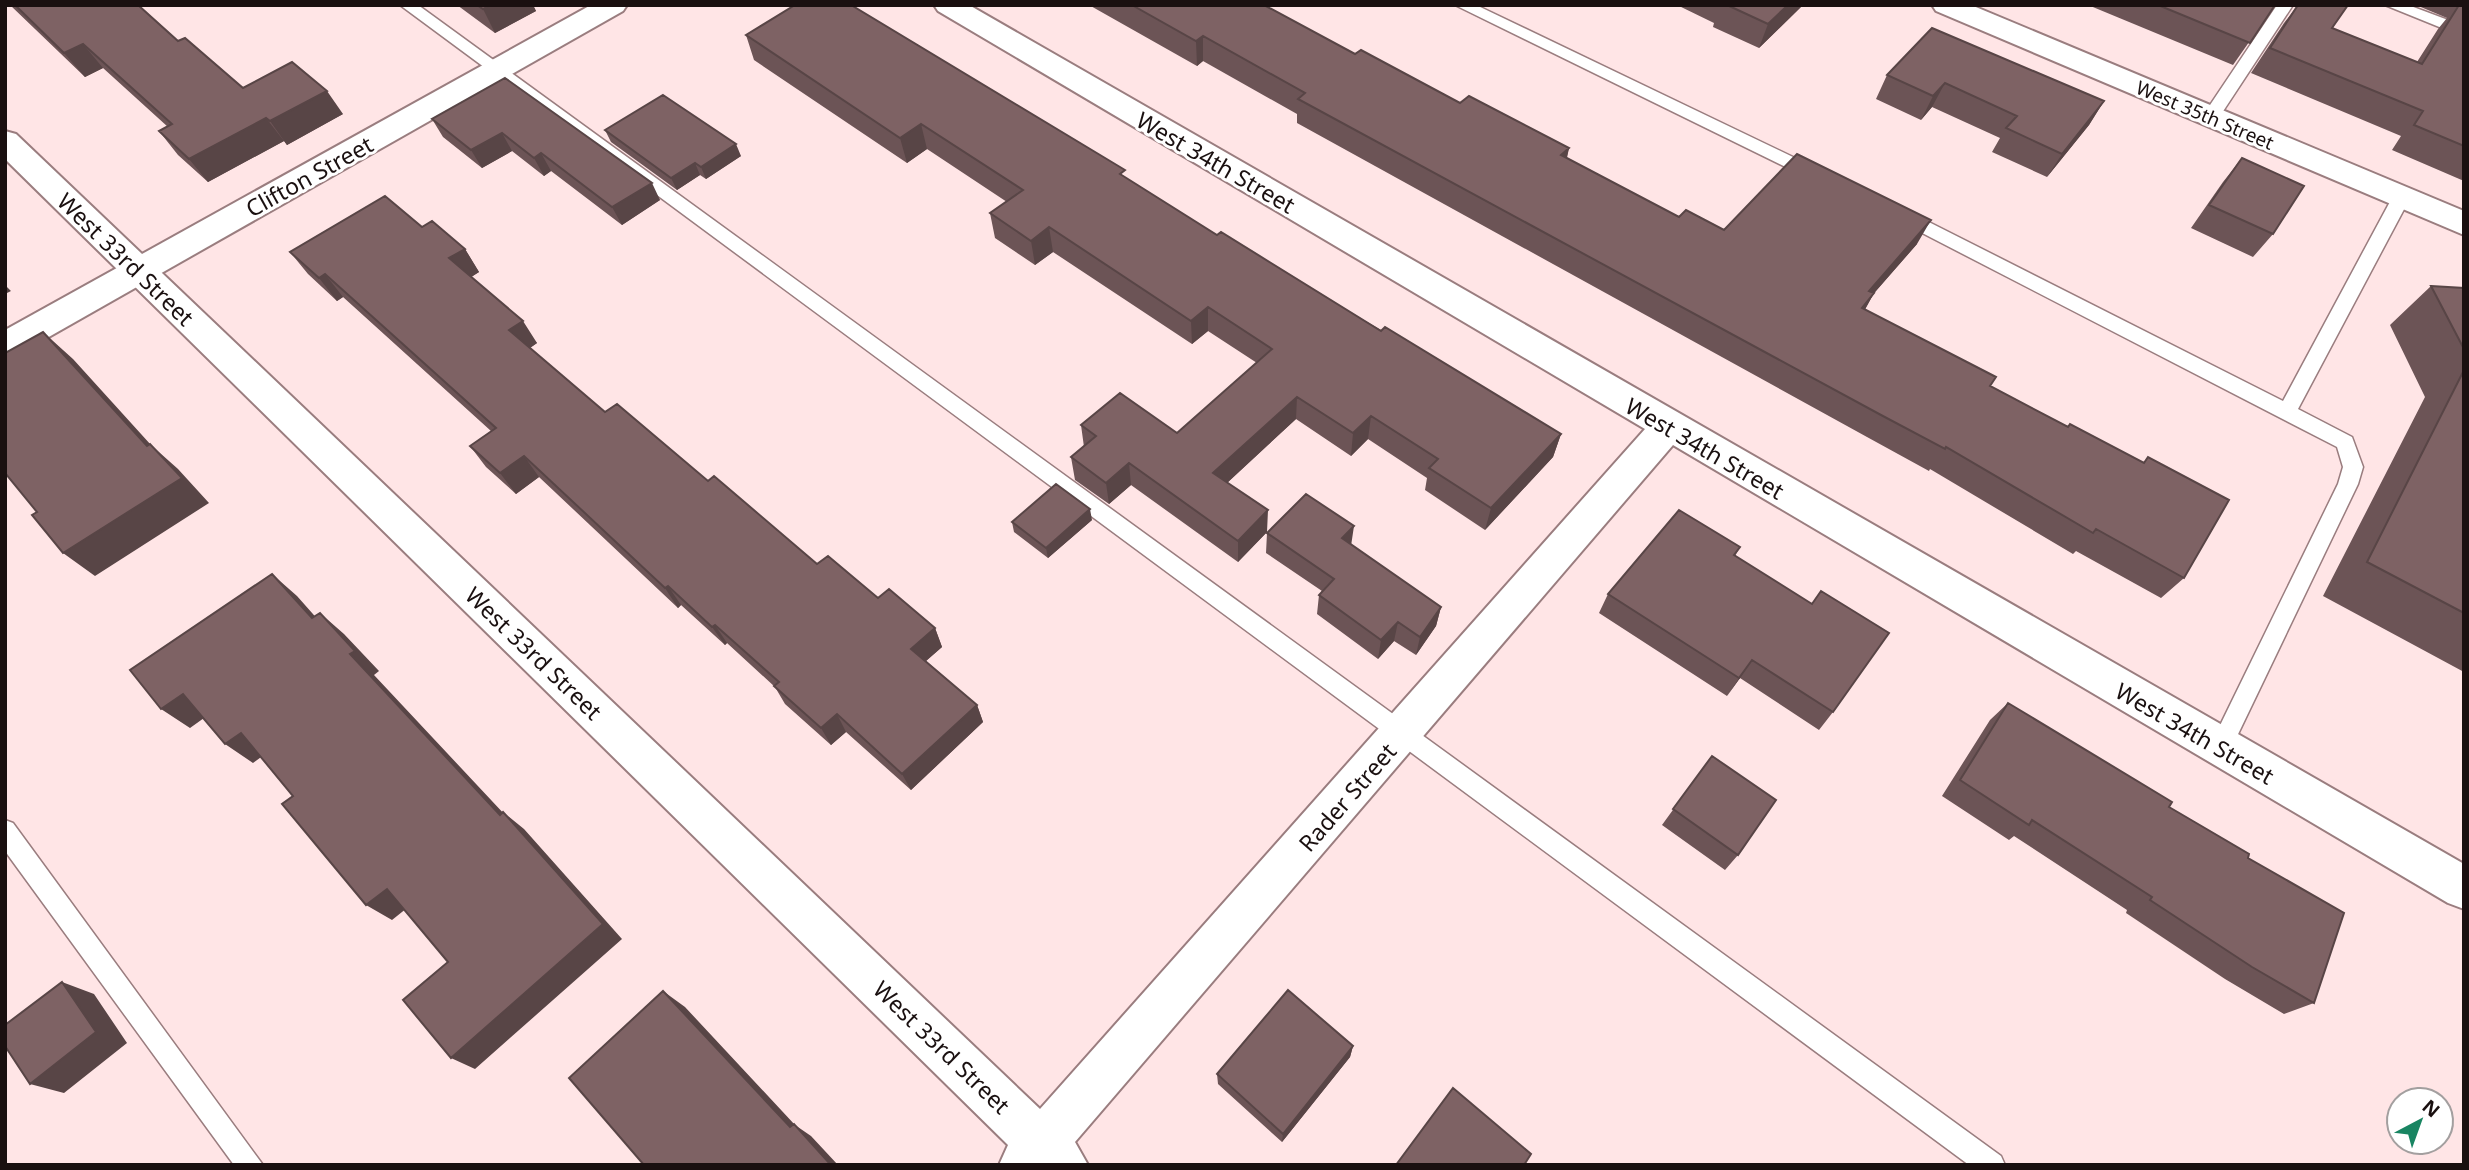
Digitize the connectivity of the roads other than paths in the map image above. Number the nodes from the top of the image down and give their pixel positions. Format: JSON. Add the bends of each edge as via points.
{"nodes":[{"id":1,"x":408,"y":5,"type":"edge"},
{"id":2,"x":614,"y":5,"type":"edge"},
{"id":3,"x":948,"y":5,"type":"edge"},
{"id":4,"x":1463,"y":5,"type":"edge"},
{"id":5,"x":1946,"y":5,"type":"edge"},
{"id":6,"x":2285,"y":5,"type":"edge"},
{"id":7,"x":2393,"y":5,"type":"edge"},
{"id":8,"x":2464,"y":32,"type":"edge"},
{"id":9,"x":498,"y":70,"type":"junction"},
{"id":10,"x":2210,"y":118,"type":"junction"},
{"id":11,"x":5,"y":141,"type":"edge"},
{"id":12,"x":1837,"y":184,"type":"edge"},
{"id":13,"x":2401,"y":198,"type":"junction"},
{"id":14,"x":1887,"y":209,"type":"edge"},
{"id":15,"x":2464,"y":224,"type":"edge"},
{"id":16,"x":138,"y":272,"type":"junction"},
{"id":17,"x":5,"y":346,"type":"edge"},
{"id":18,"x":2287,"y":412,"type":"junction"},
{"id":19,"x":1668,"y":426,"type":"junction"},
{"id":20,"x":1403,"y":733,"type":"junction"},
{"id":21,"x":2220,"y":748,"type":"junction"},
{"id":22,"x":5,"y":831,"type":"edge"},
{"id":23,"x":2464,"y":888,"type":"edge"},
{"id":24,"x":1043,"y":1158,"type":"edge"},
{"id":25,"x":250,"y":1165,"type":"edge"},
{"id":26,"x":1992,"y":1165,"type":"edge"}],
"edges":[{"from":1,"to":9,"type":"lane"},
{"from":2,"to":9,"type":"street","name":"Clifton Street"},
{"from":3,"to":19,"type":"street","name":"West 34th Street"},
{"from":4,"to":12,"type":"lane"},
{"from":5,"to":10,"type":"street","name":"West 35th Street"},
{"from":6,"to":10,"type":"lane"},
{"from":7,"to":8,"type":"lane"},
{"from":9,"to":16,"type":"street","name":"Clifton Street"},
{"from":9,"to":20,"type":"lane"},
{"from":10,"to":13,"type":"street","name":"West 35th Street"},
{"from":11,"to":16,"type":"street","name":"West 33rd Street"},
{"from":13,"to":15,"type":"street","name":"West 35th Street"},
{"from":13,"to":18,"type":"lane"},
{"from":14,"to":18,"type":"lane"},
{"from":16,"to":17,"type":"street","name":"Clifton Street"},
{"from":16,"to":24,"type":"street","name":"West 33rd Street"},
{"from":18,"to":21,"type":"lane","via":[[2345,442],[2353,467]]},
{"from":19,"to":20,"type":"street","name":"Rader Street"},
{"from":19,"to":21,"type":"street","name":"West 34th Street"},
{"from":20,"to":24,"type":"street","name":"Rader Street"},
{"from":20,"to":26,"type":"lane"},
{"from":21,"to":23,"type":"street","name":"West 34th Street"},
{"from":22,"to":25,"type":"lane"}]}
